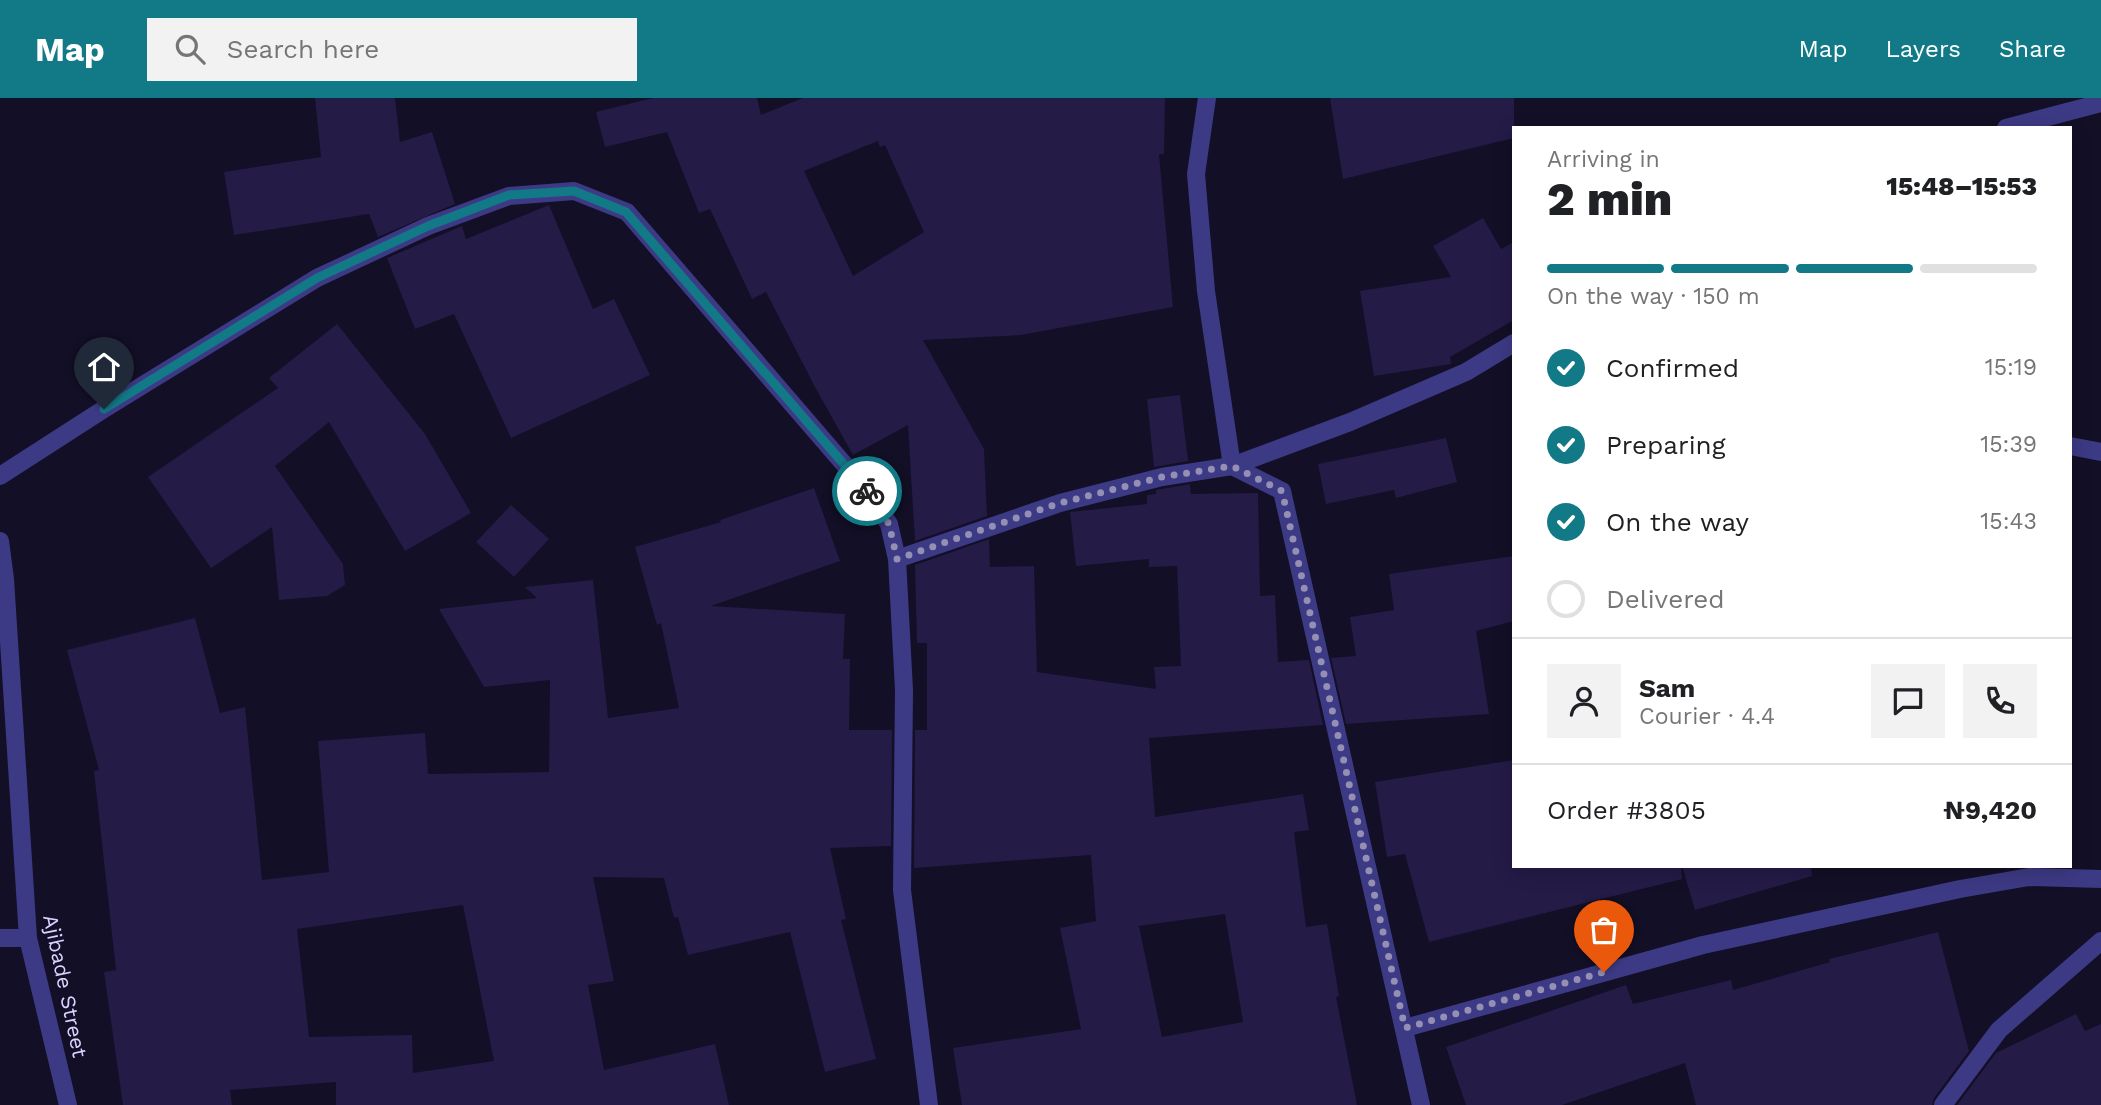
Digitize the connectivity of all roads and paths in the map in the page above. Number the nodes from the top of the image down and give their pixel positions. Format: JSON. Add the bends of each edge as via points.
{"nodes":[{"id":1,"x":1207,"y":98,"type":"edge"},
{"id":2,"x":2101,"y":103,"type":"edge"},
{"id":3,"x":2014,"y":126,"type":"edge"},
{"id":4,"x":1512,"y":344,"type":"edge"},
{"id":5,"x":2072,"y":446,"type":"edge"},
{"id":6,"x":2101,"y":452,"type":"edge"},
{"id":7,"x":1232,"y":466,"type":"junction"},
{"id":8,"x":0,"y":476,"type":"edge"},
{"id":9,"x":0,"y":541,"type":"edge"},
{"id":10,"x":897,"y":559,"type":"junction"},
{"id":11,"x":3,"y":579,"type":"edge"},
{"id":12,"x":2101,"y":879,"type":"edge"},
{"id":13,"x":0,"y":938,"type":"edge"},
{"id":14,"x":28,"y":938,"type":"junction"},
{"id":15,"x":2101,"y":941,"type":"edge"},
{"id":16,"x":1405,"y":1028,"type":"junction"},
{"id":17,"x":68,"y":1105,"type":"edge"},
{"id":18,"x":929,"y":1105,"type":"edge"},
{"id":19,"x":1421,"y":1105,"type":"edge"},
{"id":20,"x":1943,"y":1105,"type":"edge"}],
"edges":[{"from":1,"to":7,"type":"street","via":[[1196,174],[1206,290]]},
{"from":2,"to":3,"type":"street"},
{"from":4,"to":7,"type":"street","via":[[1466,372]]},
{"from":5,"to":6,"type":"street"},
{"from":7,"to":10,"type":"street","via":[[1162,477],[1060,503]]},
{"from":7,"to":16,"type":"street","via":[[1282,491]]},
{"from":8,"to":10,"type":"street","via":[[317,278],[428,226],[509,195],[574,191],[626,212],[635,222],[862,485],[889,524]]},
{"from":9,"to":11,"type":"street","name":"Ajibade Street"},
{"from":10,"to":18,"type":"street","via":[[904,690],[902,890]]},
{"from":11,"to":14,"type":"street","name":"Ajibade Street"},
{"from":12,"to":16,"type":"street","via":[[2029,877],[1960,889],[1703,945]]},
{"from":13,"to":14,"type":"street"},
{"from":14,"to":17,"type":"street","name":"Ajibade Street"},
{"from":15,"to":20,"type":"street","via":[[1999,1030]]},
{"from":16,"to":19,"type":"street"}]}
